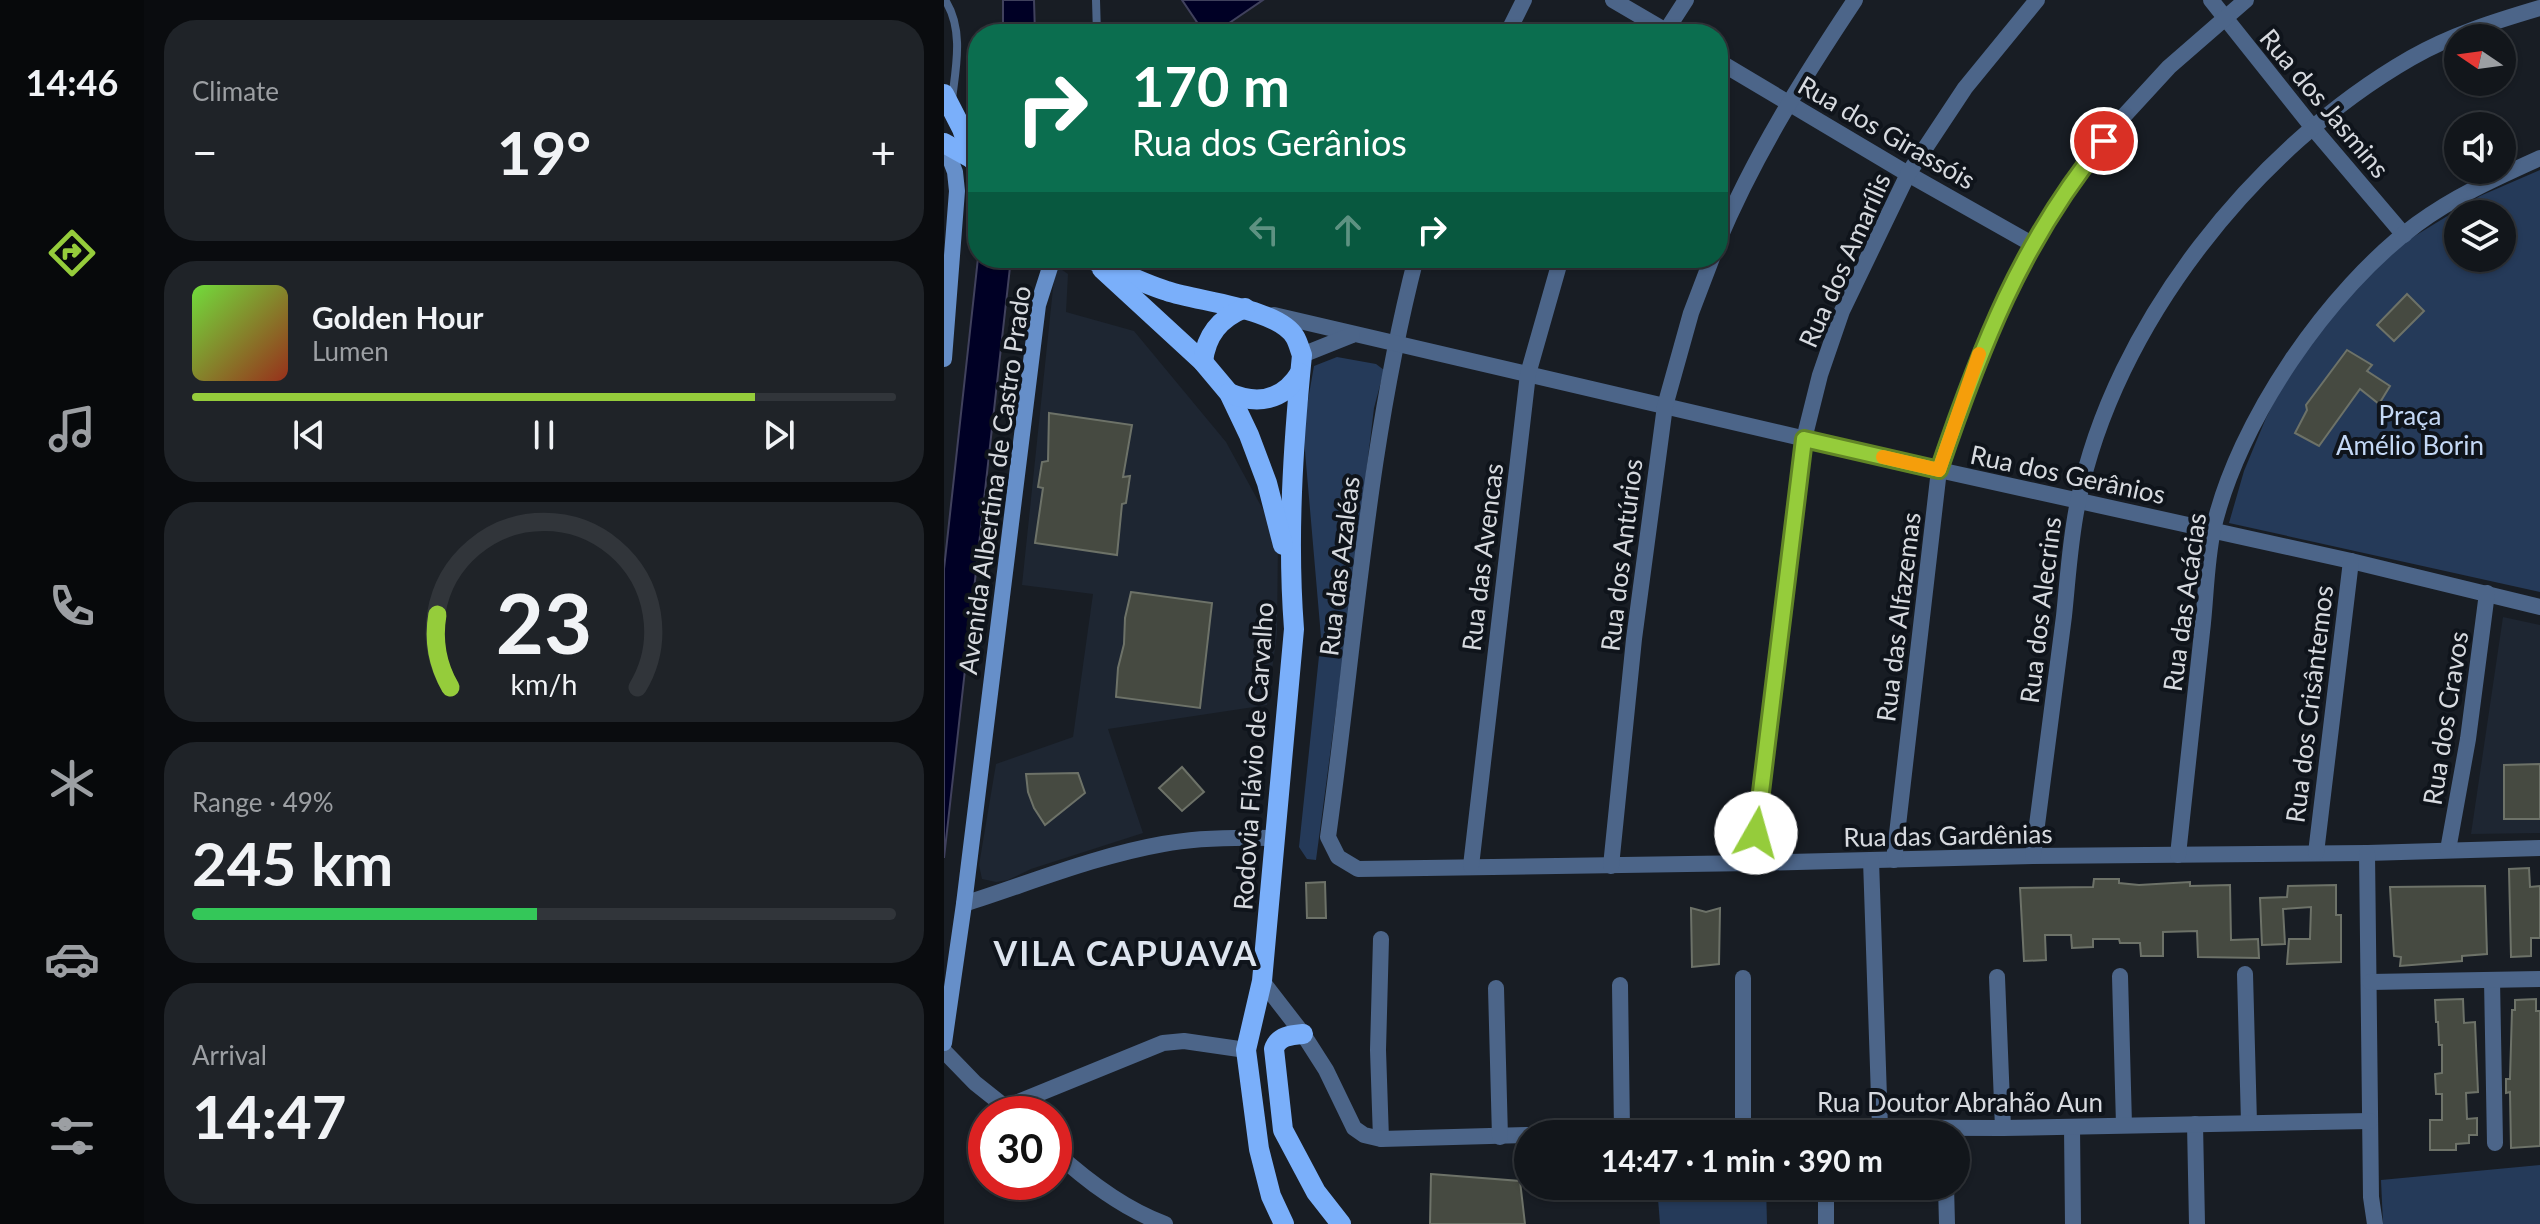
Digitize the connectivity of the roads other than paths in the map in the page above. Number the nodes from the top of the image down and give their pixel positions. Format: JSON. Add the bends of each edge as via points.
{"nodes":[{"id":1,"x":945,"y":0,"type":"edge"},
{"id":2,"x":1096,"y":0,"type":"edge"},
{"id":3,"x":1524,"y":0,"type":"edge"},
{"id":4,"x":1613,"y":0,"type":"edge"},
{"id":5,"x":1686,"y":0,"type":"edge"},
{"id":6,"x":1855,"y":0,"type":"edge"},
{"id":7,"x":2037,"y":0,"type":"edge"},
{"id":8,"x":2211,"y":0,"type":"edge"},
{"id":9,"x":2246,"y":0,"type":"edge"},
{"id":10,"x":2540,"y":8,"type":"edge"},
{"id":11,"x":2224,"y":17,"type":"junction"},
{"id":12,"x":1097,"y":24,"type":"edge"},
{"id":13,"x":1512,"y":24,"type":"edge"},
{"id":14,"x":1652,"y":24,"type":"edge"},
{"id":15,"x":1672,"y":24,"type":"edge"},
{"id":16,"x":1728,"y":67,"type":"edge"},
{"id":17,"x":947,"y":101,"type":"edge"},
{"id":18,"x":1789,"y":103,"type":"junction"},
{"id":19,"x":2313,"y":128,"type":"junction"},
{"id":20,"x":944,"y":143,"type":"edge"},
{"id":21,"x":968,"y":144,"type":"edge"},
{"id":22,"x":968,"y":157,"type":"edge"},
{"id":23,"x":2540,"y":158,"type":"edge"},
{"id":24,"x":1908,"y":174,"type":"junction"},
{"id":25,"x":1728,"y":220,"type":"edge"},
{"id":26,"x":2404,"y":235,"type":"junction"},
{"id":27,"x":2032,"y":244,"type":"junction"},
{"id":28,"x":1050,"y":268,"type":"edge"},
{"id":29,"x":1101,"y":268,"type":"edge"},
{"id":30,"x":1112,"y":268,"type":"edge"},
{"id":31,"x":1414,"y":268,"type":"edge"},
{"id":32,"x":1558,"y":268,"type":"edge"},
{"id":33,"x":1708,"y":268,"type":"edge"},
{"id":34,"x":1245,"y":308,"type":"junction"},
{"id":35,"x":1352,"y":335,"type":"junction"},
{"id":36,"x":1396,"y":343,"type":"junction"},
{"id":37,"x":944,"y":359,"type":"edge"},
{"id":38,"x":1203,"y":362,"type":"junction"},
{"id":39,"x":1301,"y":364,"type":"junction"},
{"id":40,"x":1528,"y":374,"type":"junction"},
{"id":41,"x":1229,"y":393,"type":"junction"},
{"id":42,"x":1665,"y":406,"type":"junction"},
{"id":43,"x":1804,"y":439,"type":"junction"},
{"id":44,"x":1939,"y":470,"type":"junction"},
{"id":45,"x":2078,"y":502,"type":"junction"},
{"id":46,"x":2213,"y":530,"type":"junction"},
{"id":47,"x":2351,"y":561,"type":"junction"},
{"id":48,"x":1290,"y":572,"type":"junction"},
{"id":49,"x":2487,"y":593,"type":"junction"},
{"id":50,"x":2540,"y":607,"type":"edge"},
{"id":51,"x":1274,"y":838,"type":"junction"},
{"id":52,"x":2540,"y":848,"type":"edge"},
{"id":53,"x":2448,"y":850,"type":"junction"},
{"id":54,"x":2316,"y":853,"type":"junction"},
{"id":55,"x":2367,"y":853,"type":"junction"},
{"id":56,"x":2178,"y":855,"type":"junction"},
{"id":57,"x":2033,"y":856,"type":"junction"},
{"id":58,"x":1871,"y":860,"type":"junction"},
{"id":59,"x":1894,"y":860,"type":"junction"},
{"id":60,"x":1753,"y":863,"type":"junction"},
{"id":61,"x":1471,"y":866,"type":"junction"},
{"id":62,"x":1611,"y":866,"type":"junction"},
{"id":63,"x":1358,"y":869,"type":"joint"},
{"id":64,"x":964,"y":904,"type":"junction"},
{"id":65,"x":1381,"y":939,"type":"dead end"},
{"id":66,"x":2245,"y":974,"type":"dead end"},
{"id":67,"x":2120,"y":976,"type":"dead end"},
{"id":68,"x":1997,"y":977,"type":"dead end"},
{"id":69,"x":1743,"y":978,"type":"dead end"},
{"id":70,"x":2540,"y":979,"type":"edge"},
{"id":71,"x":2492,"y":980,"type":"junction"},
{"id":72,"x":1262,"y":981,"type":"junction"},
{"id":73,"x":2370,"y":982,"type":"junction"},
{"id":74,"x":1620,"y":985,"type":"dead end"},
{"id":75,"x":1496,"y":988,"type":"dead end"},
{"id":76,"x":1303,"y":1034,"type":"junction"},
{"id":77,"x":944,"y":1043,"type":"edge"},
{"id":78,"x":944,"y":1051,"type":"edge"},
{"id":79,"x":1256,"y":1052,"type":"junction"},
{"id":80,"x":992,"y":1096,"type":"edge"},
{"id":81,"x":1042,"y":1096,"type":"edge"},
{"id":82,"x":1622,"y":1120,"type":"edge"},
{"id":83,"x":1743,"y":1120,"type":"edge"},
{"id":84,"x":1880,"y":1120,"type":"edge"},
{"id":85,"x":2370,"y":1121,"type":"junction"},
{"id":86,"x":2249,"y":1123,"type":"junction"},
{"id":87,"x":2195,"y":1124,"type":"junction"},
{"id":88,"x":2124,"y":1125,"type":"junction"},
{"id":89,"x":2072,"y":1127,"type":"junction"},
{"id":90,"x":2003,"y":1128,"type":"junction"},
{"id":91,"x":1970,"y":1129,"type":"edge"},
{"id":92,"x":1283,"y":1130,"type":"junction"},
{"id":93,"x":1514,"y":1136,"type":"edge"},
{"id":94,"x":1500,"y":1137,"type":"junction"},
{"id":95,"x":1381,"y":1139,"type":"junction"},
{"id":96,"x":2495,"y":1143,"type":"dead end"},
{"id":97,"x":1072,"y":1167,"type":"edge"},
{"id":98,"x":1826,"y":1200,"type":"edge"},
{"id":99,"x":1946,"y":1200,"type":"edge"},
{"id":100,"x":1165,"y":1224,"type":"edge"},
{"id":101,"x":1284,"y":1224,"type":"edge"},
{"id":102,"x":1341,"y":1224,"type":"edge"},
{"id":103,"x":1826,"y":1224,"type":"edge"},
{"id":104,"x":1947,"y":1224,"type":"edge"},
{"id":105,"x":2073,"y":1224,"type":"edge"},
{"id":106,"x":2197,"y":1224,"type":"edge"},
{"id":107,"x":2375,"y":1224,"type":"edge"}],
"edges":[{"from":1,"to":17,"type":"lane","via":[[956,31],[957,59]]},
{"from":2,"to":12,"type":"lane"},
{"from":3,"to":13,"type":"street"},
{"from":4,"to":14,"type":"street"},
{"from":5,"to":15,"type":"street"},
{"from":6,"to":18,"type":"street"},
{"from":7,"to":24,"type":"street","name":"Rua dos Amarílis","via":[[1965,88]]},
{"from":8,"to":11,"type":"street","name":"Rua dos Jasmins"},
{"from":9,"to":11,"type":"street","name":"Rua das Alfazemas"},
{"from":10,"to":19,"type":"street","name":"Rua dos Alecrins","via":[[2484,25],[2413,57],[2344,101]]},
{"from":11,"to":19,"type":"street","name":"Rua dos Jasmins"},
{"from":11,"to":27,"type":"street","name":"Rua das Alfazemas","via":[[2123,117]]},
{"from":16,"to":18,"type":"street","name":"Rua dos Girassóis"},
{"from":17,"to":21,"type":"main road"},
{"from":18,"to":24,"type":"street","name":"Rua dos Girassóis"},
{"from":18,"to":25,"type":"street"},
{"from":19,"to":26,"type":"street","name":"Rua dos Jasmins"},
{"from":19,"to":45,"type":"street","name":"Rua dos Alecrins","via":[[2257,179],[2197,252],[2151,320],[2110,403]]},
{"from":20,"to":22,"type":"main road"},
{"from":20,"to":37,"type":"main road","via":[[957,191]]},
{"from":23,"to":26,"type":"street","name":"Rua das Acácias","via":[[2481,185]]},
{"from":24,"to":27,"type":"street","name":"Rua dos Girassóis"},
{"from":24,"to":43,"type":"street","name":"Rua dos Amarílis","via":[[1842,311]]},
{"from":26,"to":46,"type":"street","name":"Rua das Acácias","via":[[2301,344],[2268,396]]},
{"from":27,"to":44,"type":"street","name":"Rua das Alfazemas","via":[[1981,351]]},
{"from":28,"to":64,"type":"main road","name":"Avenida Albertina de Castro Prado","via":[[1038,305]]},
{"from":29,"to":38,"type":"main road","name":"Rodovia Flávio de Carvalho"},
{"from":30,"to":34,"type":"main road","name":"Rodovia Flávio de Carvalho","via":[[1166,291]]},
{"from":31,"to":36,"type":"street","name":"Rua das Azaléas"},
{"from":32,"to":40,"type":"street","name":"Rua das Avencas"},
{"from":33,"to":42,"type":"street","name":"Rua dos Antúrios"},
{"from":34,"to":35,"type":"street","name":"Rua dos Gerânios"},
{"from":34,"to":38,"type":"main road","via":[[1217,326]]},
{"from":34,"to":39,"type":"main road","name":"Rodovia Flávio de Carvalho","via":[[1288,329]]},
{"from":35,"to":36,"type":"street","name":"Rua dos Gerânios"},
{"from":35,"to":39,"type":"street"},
{"from":36,"to":40,"type":"street","name":"Rua dos Gerânios"},
{"from":36,"to":63,"type":"street","name":"Rua das Azaléas","via":[[1373,475],[1328,837],[1338,857]]},
{"from":38,"to":41,"type":"main road","name":"Rodovia Flávio de Carvalho"},
{"from":39,"to":41,"type":"main road","via":[[1290,387],[1269,398],[1245,400]]},
{"from":39,"to":48,"type":"main road","name":"Rodovia Flávio de Carvalho"},
{"from":40,"to":42,"type":"street","name":"Rua dos Gerânios"},
{"from":40,"to":61,"type":"street","name":"Rua das Avencas"},
{"from":41,"to":48,"type":"main road","name":"Rodovia Flávio de Carvalho","via":[[1267,483]]},
{"from":42,"to":43,"type":"street","name":"Rua dos Gerânios"},
{"from":42,"to":62,"type":"street","name":"Rua dos Antúrios"},
{"from":43,"to":44,"type":"street","name":"Rua dos Gerânios"},
{"from":43,"to":60,"type":"street","name":"Rua dos Amarílis"},
{"from":44,"to":45,"type":"street","name":"Rua dos Gerânios"},
{"from":44,"to":59,"type":"street","name":"Rua das Alfazemas"},
{"from":45,"to":46,"type":"street","name":"Rua dos Gerânios"},
{"from":45,"to":57,"type":"street","name":"Rua dos Alecrins"},
{"from":46,"to":47,"type":"street","name":"Rua dos Gerânios"},
{"from":46,"to":56,"type":"street","name":"Rua das Acácias"},
{"from":47,"to":49,"type":"street","name":"Rua dos Gerânios"},
{"from":47,"to":54,"type":"street","name":"Rua dos Crisântemos"},
{"from":48,"to":51,"type":"main road","name":"Rodovia Flávio de Carvalho","via":[[1294,629]]},
{"from":49,"to":50,"type":"street","name":"Rua dos Gerânios"},
{"from":49,"to":53,"type":"street","name":"Rua dos Cravos"},
{"from":51,"to":64,"type":"street","via":[[1166,843]]},
{"from":51,"to":72,"type":"main road","name":"Rodovia Flávio de Carvalho"},
{"from":52,"to":53,"type":"street","name":"Rua das Gardênias"},
{"from":53,"to":55,"type":"street","name":"Rua das Gardênias"},
{"from":54,"to":55,"type":"street","name":"Rua das Gardênias"},
{"from":54,"to":56,"type":"street","name":"Rua das Gardênias"},
{"from":55,"to":73,"type":"street"},
{"from":56,"to":57,"type":"street","name":"Rua das Gardênias"},
{"from":57,"to":59,"type":"street","name":"Rua das Gardênias"},
{"from":58,"to":59,"type":"street","name":"Rua das Gardênias"},
{"from":58,"to":60,"type":"street","name":"Rua das Gardênias"},
{"from":58,"to":84,"type":"street"},
{"from":60,"to":62,"type":"street","name":"Rua das Gardênias"},
{"from":61,"to":62,"type":"street","name":"Rua das Gardênias"},
{"from":61,"to":63,"type":"street","name":"Rua das Gardênias"},
{"from":64,"to":77,"type":"main road","name":"Avenida Albertina de Castro Prado"},
{"from":65,"to":95,"type":"street"},
{"from":66,"to":86,"type":"street"},
{"from":67,"to":88,"type":"street"},
{"from":68,"to":90,"type":"street"},
{"from":69,"to":83,"type":"street"},
{"from":70,"to":71,"type":"street"},
{"from":71,"to":73,"type":"street"},
{"from":71,"to":96,"type":"street"},
{"from":72,"to":76,"type":"street"},
{"from":72,"to":79,"type":"main road","name":"Rodovia Flávio de Carvalho"},
{"from":73,"to":85,"type":"street"},
{"from":74,"to":82,"type":"street"},
{"from":75,"to":94,"type":"street"},
{"from":76,"to":92,"type":"main road","via":[[1282,1038],[1274,1049]]},
{"from":76,"to":95,"type":"street","via":[[1354,1128]]},
{"from":78,"to":80,"type":"street"},
{"from":79,"to":81,"type":"street","via":[[1184,1041],[1163,1043]]},
{"from":79,"to":92,"type":"main road"},
{"from":79,"to":101,"type":"main road","name":"Rodovia Flávio de Carvalho","via":[[1259,1149]]},
{"from":85,"to":86,"type":"street","name":"Rua Doutor Abrahão Aun"},
{"from":85,"to":107,"type":"street"},
{"from":86,"to":87,"type":"street","name":"Rua Doutor Abrahão Aun"},
{"from":87,"to":88,"type":"street","name":"Rua Doutor Abrahão Aun"},
{"from":87,"to":106,"type":"street"},
{"from":88,"to":89,"type":"street","name":"Rua Doutor Abrahão Aun"},
{"from":89,"to":90,"type":"street","name":"Rua Doutor Abrahão Aun"},
{"from":89,"to":105,"type":"street"},
{"from":90,"to":91,"type":"street","name":"Rua Doutor Abrahão Aun"},
{"from":92,"to":102,"type":"main road","via":[[1316,1192]]},
{"from":93,"to":94,"type":"street"},
{"from":94,"to":95,"type":"street"},
{"from":97,"to":100,"type":"street"},
{"from":98,"to":103,"type":"street"},
{"from":99,"to":104,"type":"street"}]}
